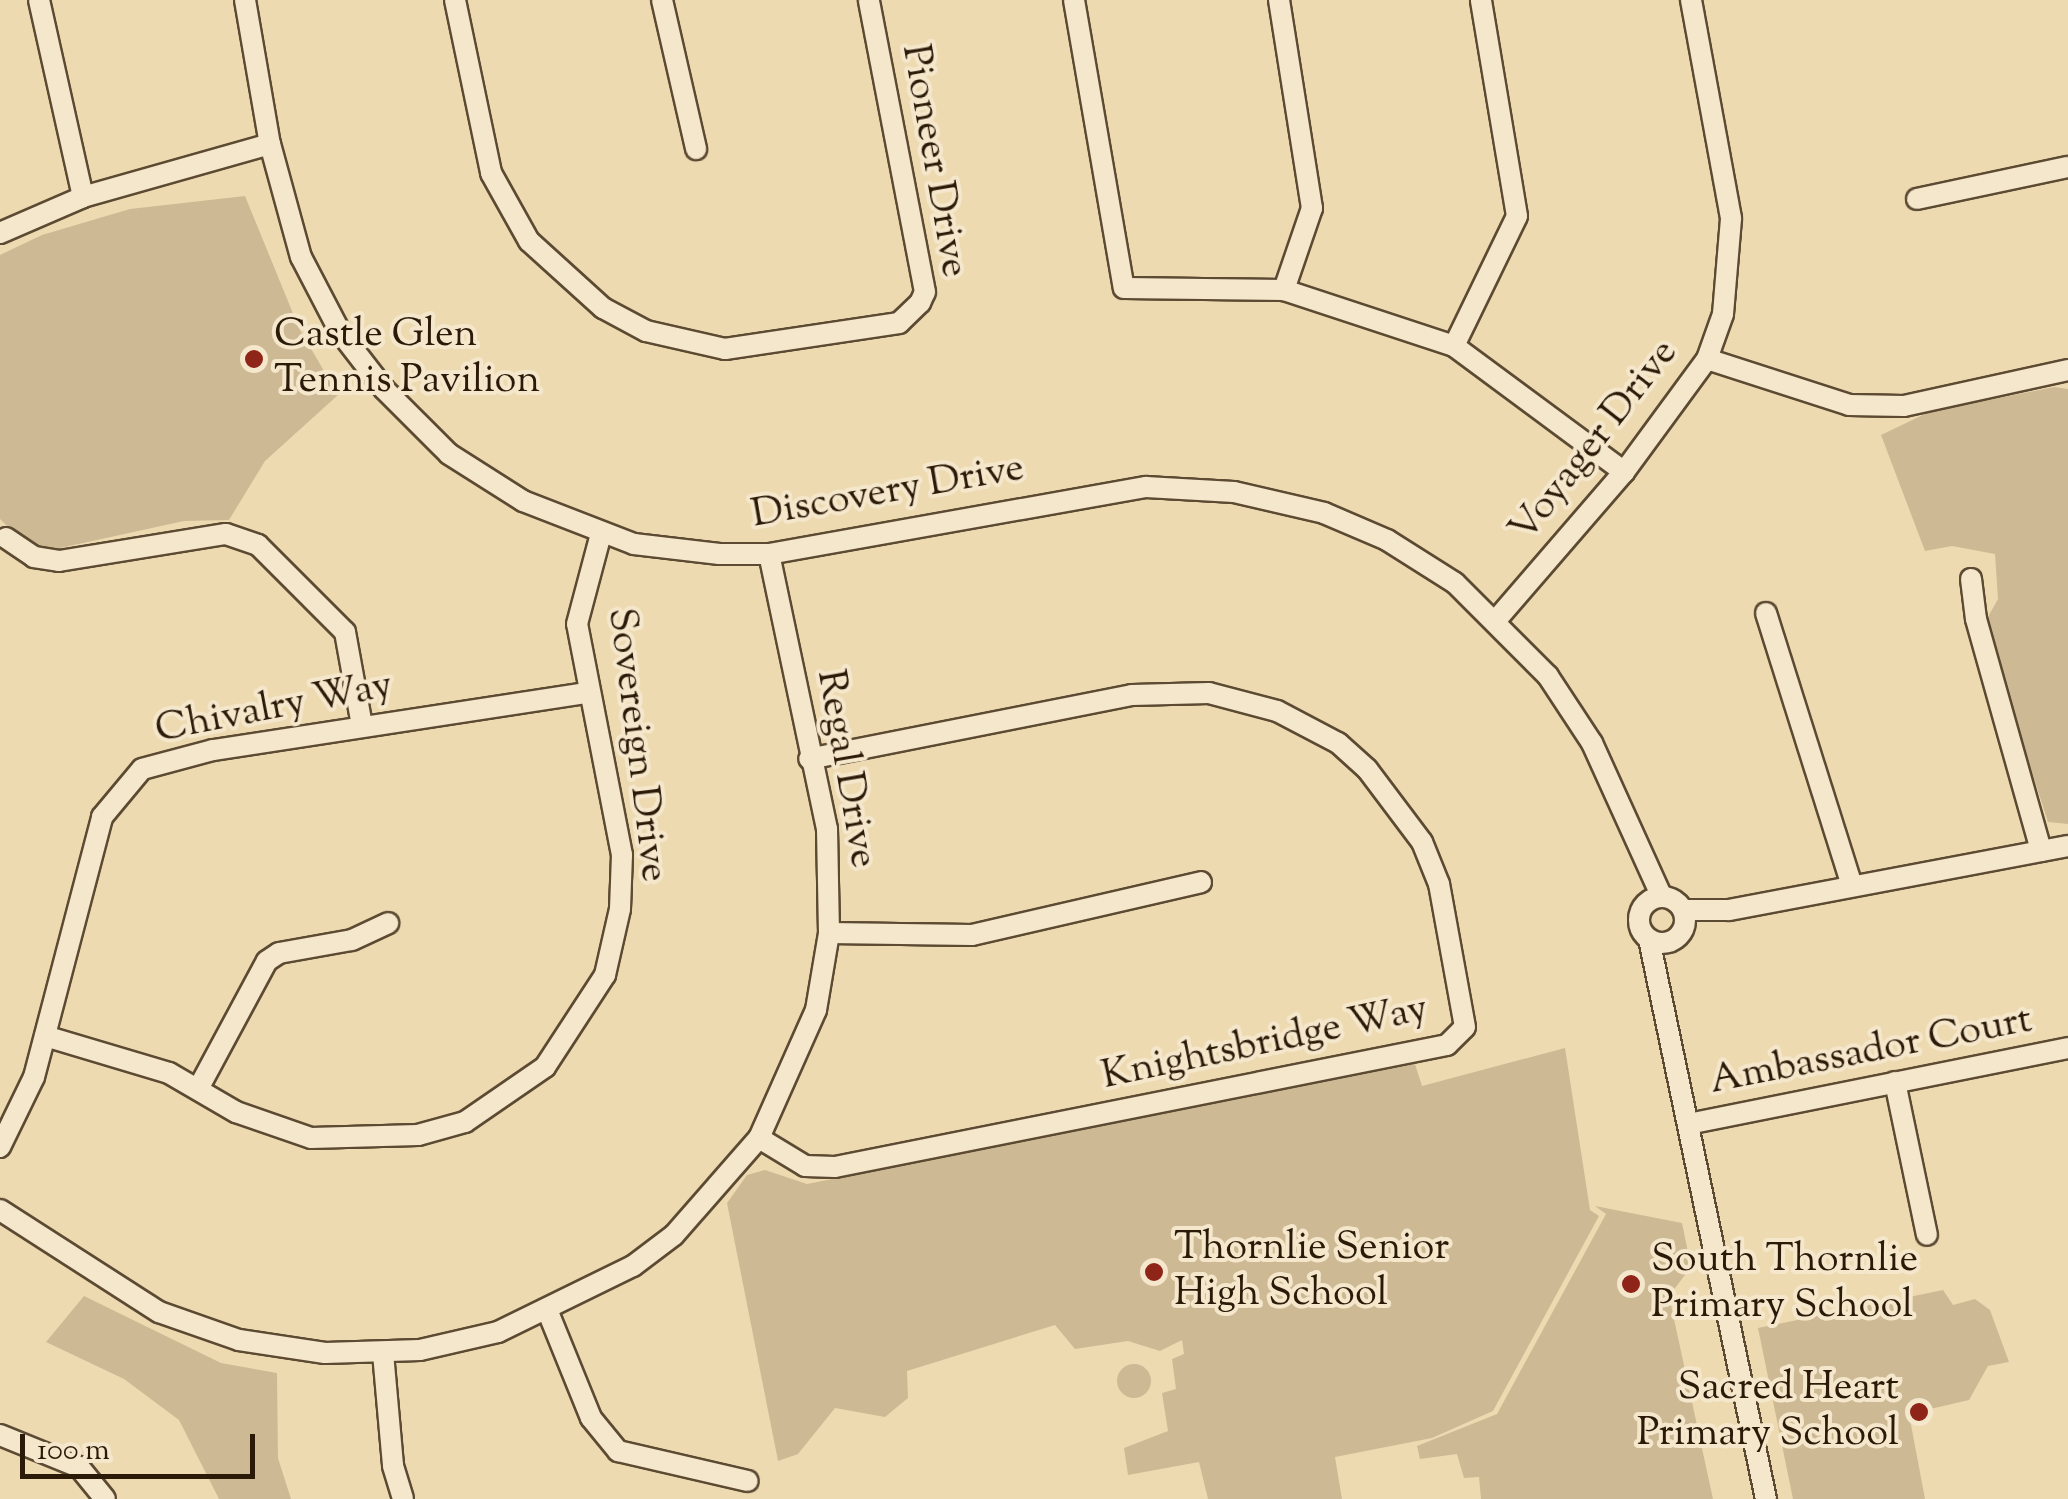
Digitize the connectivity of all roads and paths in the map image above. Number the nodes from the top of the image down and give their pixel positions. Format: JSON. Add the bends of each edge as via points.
{"nodes":[{"id":1,"x":39,"y":0,"type":"edge"},
{"id":2,"x":245,"y":0,"type":"edge"},
{"id":3,"x":455,"y":0,"type":"edge"},
{"id":4,"x":662,"y":0,"type":"edge"},
{"id":5,"x":869,"y":0,"type":"edge"},
{"id":6,"x":1074,"y":0,"type":"edge"},
{"id":7,"x":1278,"y":0,"type":"edge"},
{"id":8,"x":1481,"y":0,"type":"edge"},
{"id":9,"x":1690,"y":0,"type":"edge"},
{"id":10,"x":270,"y":144,"type":"junction"},
{"id":11,"x":696,"y":149,"type":"dead end"},
{"id":12,"x":2068,"y":167,"type":"edge"},
{"id":13,"x":82,"y":197,"type":"junction"},
{"id":14,"x":1918,"y":198,"type":"dead end"},
{"id":15,"x":0,"y":233,"type":"edge"},
{"id":16,"x":1284,"y":290,"type":"junction"},
{"id":17,"x":1454,"y":346,"type":"junction"},
{"id":18,"x":1707,"y":359,"type":"junction"},
{"id":19,"x":2068,"y":370,"type":"edge"},
{"id":20,"x":1624,"y":472,"type":"junction"},
{"id":21,"x":601,"y":534,"type":"junction"},
{"id":22,"x":6,"y":538,"type":"dead end"},
{"id":23,"x":769,"y":554,"type":"junction"},
{"id":24,"x":1971,"y":578,"type":"dead end"},
{"id":25,"x":1766,"y":614,"type":"dead end"},
{"id":26,"x":1496,"y":620,"type":"junction"},
{"id":27,"x":587,"y":693,"type":"junction"},
{"id":28,"x":362,"y":726,"type":"junction"},
{"id":29,"x":809,"y":759,"type":"junction"},
{"id":30,"x":2068,"y":846,"type":"edge"},
{"id":31,"x":2042,"y":851,"type":"junction"},
{"id":32,"x":1201,"y":882,"type":"dead end"},
{"id":33,"x":1852,"y":885,"type":"junction"},
{"id":34,"x":1653,"y":902,"type":"junction"},
{"id":35,"x":1683,"y":910,"type":"junction"},
{"id":36,"x":1730,"y":910,"type":"junction"},
{"id":37,"x":388,"y":923,"type":"dead end"},
{"id":38,"x":829,"y":933,"type":"junction"},
{"id":39,"x":1678,"y":936,"type":"junction"},
{"id":40,"x":1649,"y":940,"type":"junction"},
{"id":41,"x":1664,"y":996,"type":"junction"},
{"id":42,"x":45,"y":1036,"type":"junction"},
{"id":43,"x":2068,"y":1048,"type":"edge"},
{"id":44,"x":1895,"y":1082,"type":"junction"},
{"id":45,"x":198,"y":1090,"type":"junction"},
{"id":46,"x":1688,"y":1124,"type":"junction"},
{"id":47,"x":759,"y":1138,"type":"junction"},
{"id":48,"x":0,"y":1146,"type":"edge"},
{"id":49,"x":0,"y":1210,"type":"edge"},
{"id":50,"x":1927,"y":1236,"type":"dead end"},
{"id":51,"x":548,"y":1312,"type":"junction"},
{"id":52,"x":382,"y":1353,"type":"junction"},
{"id":53,"x":0,"y":1435,"type":"edge"},
{"id":54,"x":748,"y":1481,"type":"dead end"},
{"id":55,"x":105,"y":1499,"type":"edge"},
{"id":56,"x":404,"y":1499,"type":"edge"},
{"id":57,"x":1766,"y":1499,"type":"edge"}],
"edges":[{"from":1,"to":13,"type":"street"},
{"from":2,"to":10,"type":"street","name":"Discovery Drive"},
{"from":3,"to":5,"type":"street","name":"Pioneer Drive","via":[[491,173],[529,242],[603,308],[646,331],[725,349],[899,323],[925,292]]},
{"from":4,"to":11,"type":"street"},
{"from":6,"to":16,"type":"street","via":[[1124,288]]},
{"from":7,"to":16,"type":"street","via":[[1312,208]]},
{"from":8,"to":17,"type":"street","via":[[1517,216]]},
{"from":9,"to":18,"type":"street","name":"Voyager Drive","via":[[1731,218],[1723,314]]},
{"from":10,"to":13,"type":"street"},
{"from":10,"to":21,"type":"street","name":"Discovery Drive","via":[[301,256],[340,332],[384,389],[449,454],[523,502]]},
{"from":12,"to":14,"type":"street"},
{"from":13,"to":15,"type":"street"},
{"from":16,"to":17,"type":"street"},
{"from":17,"to":20,"type":"street"},
{"from":18,"to":19,"type":"street","via":[[1849,405],[1904,406]]},
{"from":18,"to":20,"type":"street","name":"Voyager Drive"},
{"from":20,"to":26,"type":"street","name":"Voyager Drive"},
{"from":21,"to":23,"type":"street","name":"Discovery Drive","via":[[677,551]]},
{"from":21,"to":27,"type":"street","name":"Sovereign Drive","via":[[577,624]]},
{"from":22,"to":28,"type":"street","via":[[34,557],[59,561],[226,534],[258,545],[345,632]]},
{"from":23,"to":26,"type":"street","name":"Discovery Drive","via":[[1061,498],[1146,488],[1234,492],[1324,513],[1387,540],[1455,583]]},
{"from":23,"to":29,"type":"street","name":"Regal Drive"},
{"from":24,"to":31,"type":"street","via":[[1976,620]]},
{"from":25,"to":33,"type":"street"},
{"from":26,"to":34,"type":"street","name":"Discovery Drive","via":[[1548,676],[1592,744],[1642,858]]},
{"from":27,"to":28,"type":"street","name":"Chivalry Way"},
{"from":27,"to":45,"type":"street","name":"Sovereign Drive","via":[[622,855],[620,910],[605,975],[545,1067],[464,1122],[366,1139],[311,1138],[269,1126]]},
{"from":28,"to":42,"type":"street","name":"Chivalry Way","via":[[162,760],[126,782],[102,817]]},
{"from":29,"to":38,"type":"street","name":"Regal Drive","via":[[828,829]]},
{"from":29,"to":47,"type":"street","name":"Knightsbridge Way","via":[[1132,695],[1209,693],[1277,710],[1338,743],[1422,842],[1439,884],[1467,1014],[1465,1027],[1447,1044],[835,1167],[805,1166]]},
{"from":30,"to":31,"type":"street"},
{"from":31,"to":33,"type":"street"},
{"from":32,"to":38,"type":"street","via":[[972,935]]},
{"from":33,"to":36,"type":"street"},
{"from":34,"to":35,"type":"street"},
{"from":34,"to":40,"type":"street","name":"Discovery Drive","via":[[1640,928]]},
{"from":35,"to":36,"type":"street"},
{"from":35,"to":39,"type":"street","name":"Discovery Drive"},
{"from":36,"to":39,"type":"street"},
{"from":37,"to":45,"type":"street","via":[[352,940],[267,961]]},
{"from":38,"to":47,"type":"street","name":"Regal Drive","via":[[816,1010]]},
{"from":39,"to":40,"type":"street"},
{"from":39,"to":41,"type":"street","name":"Discovery Drive"},
{"from":40,"to":41,"type":"street","name":"Discovery Drive"},
{"from":41,"to":46,"type":"street","name":"Discovery Drive"},
{"from":42,"to":45,"type":"street","name":"Sovereign Drive","via":[[113,1053]]},
{"from":42,"to":48,"type":"street","name":"Chivalry Way","via":[[34,1077]]},
{"from":43,"to":44,"type":"street","name":"Ambassador Court"},
{"from":44,"to":46,"type":"street","name":"Ambassador Court"},
{"from":44,"to":50,"type":"street"},
{"from":46,"to":57,"type":"street","name":"Discovery Drive"},
{"from":47,"to":51,"type":"street","name":"Regal Drive","via":[[674,1234]]},
{"from":49,"to":52,"type":"street","name":"Regal Drive","via":[[105,1282],[199,1328],[283,1349]]},
{"from":51,"to":52,"type":"street","name":"Regal Drive","via":[[461,1343]]},
{"from":51,"to":54,"type":"street","via":[[591,1418],[618,1452]]},
{"from":52,"to":56,"type":"street","via":[[393,1466]]},
{"from":53,"to":55,"type":"street","via":[[79,1467]]}]}
